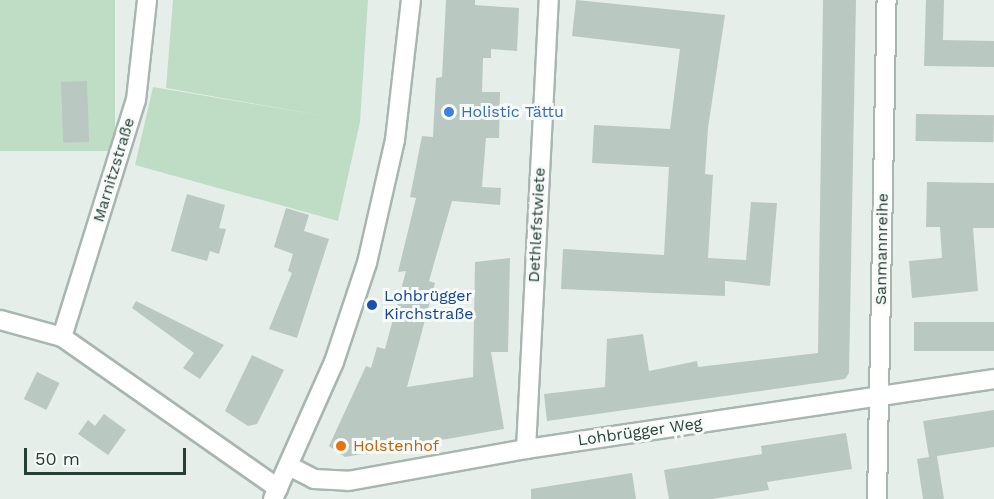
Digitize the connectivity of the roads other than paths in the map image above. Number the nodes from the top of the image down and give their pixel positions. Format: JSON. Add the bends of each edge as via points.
{"nodes":[{"id":1,"x":147,"y":0,"type":"edge"},
{"id":2,"x":411,"y":0,"type":"edge"},
{"id":3,"x":549,"y":0,"type":"edge"},
{"id":4,"x":887,"y":0,"type":"edge"},
{"id":5,"x":0,"y":320,"type":"edge"},
{"id":6,"x":62,"y":337,"type":"junction"},
{"id":7,"x":994,"y":379,"type":"edge"},
{"id":8,"x":879,"y":397,"type":"junction"},
{"id":9,"x":526,"y":449,"type":"junction"},
{"id":10,"x":289,"y":466,"type":"junction"},
{"id":11,"x":276,"y":494,"type":"edge"},
{"id":12,"x":877,"y":499,"type":"edge"}],
"edges":[{"from":1,"to":6,"type":"street","name":"Marnitzstraße","via":[[136,100]]},
{"from":2,"to":10,"type":"street","via":[[395,140],[376,231],[334,362]]},
{"from":3,"to":9,"type":"street","name":"Dethlefstwiete"},
{"from":4,"to":8,"type":"street","name":"Sanmannreihe"},
{"from":5,"to":6,"type":"street"},
{"from":6,"to":11,"type":"street"},
{"from":7,"to":8,"type":"street","name":"Lohbrügger Weg"},
{"from":8,"to":9,"type":"street","name":"Lohbrügger Weg"},
{"from":8,"to":12,"type":"street","name":"Sanmannreihe"},
{"from":9,"to":10,"type":"street","name":"Lohbrügger Weg","via":[[331,483]]},
{"from":10,"to":11,"type":"street"}]}
